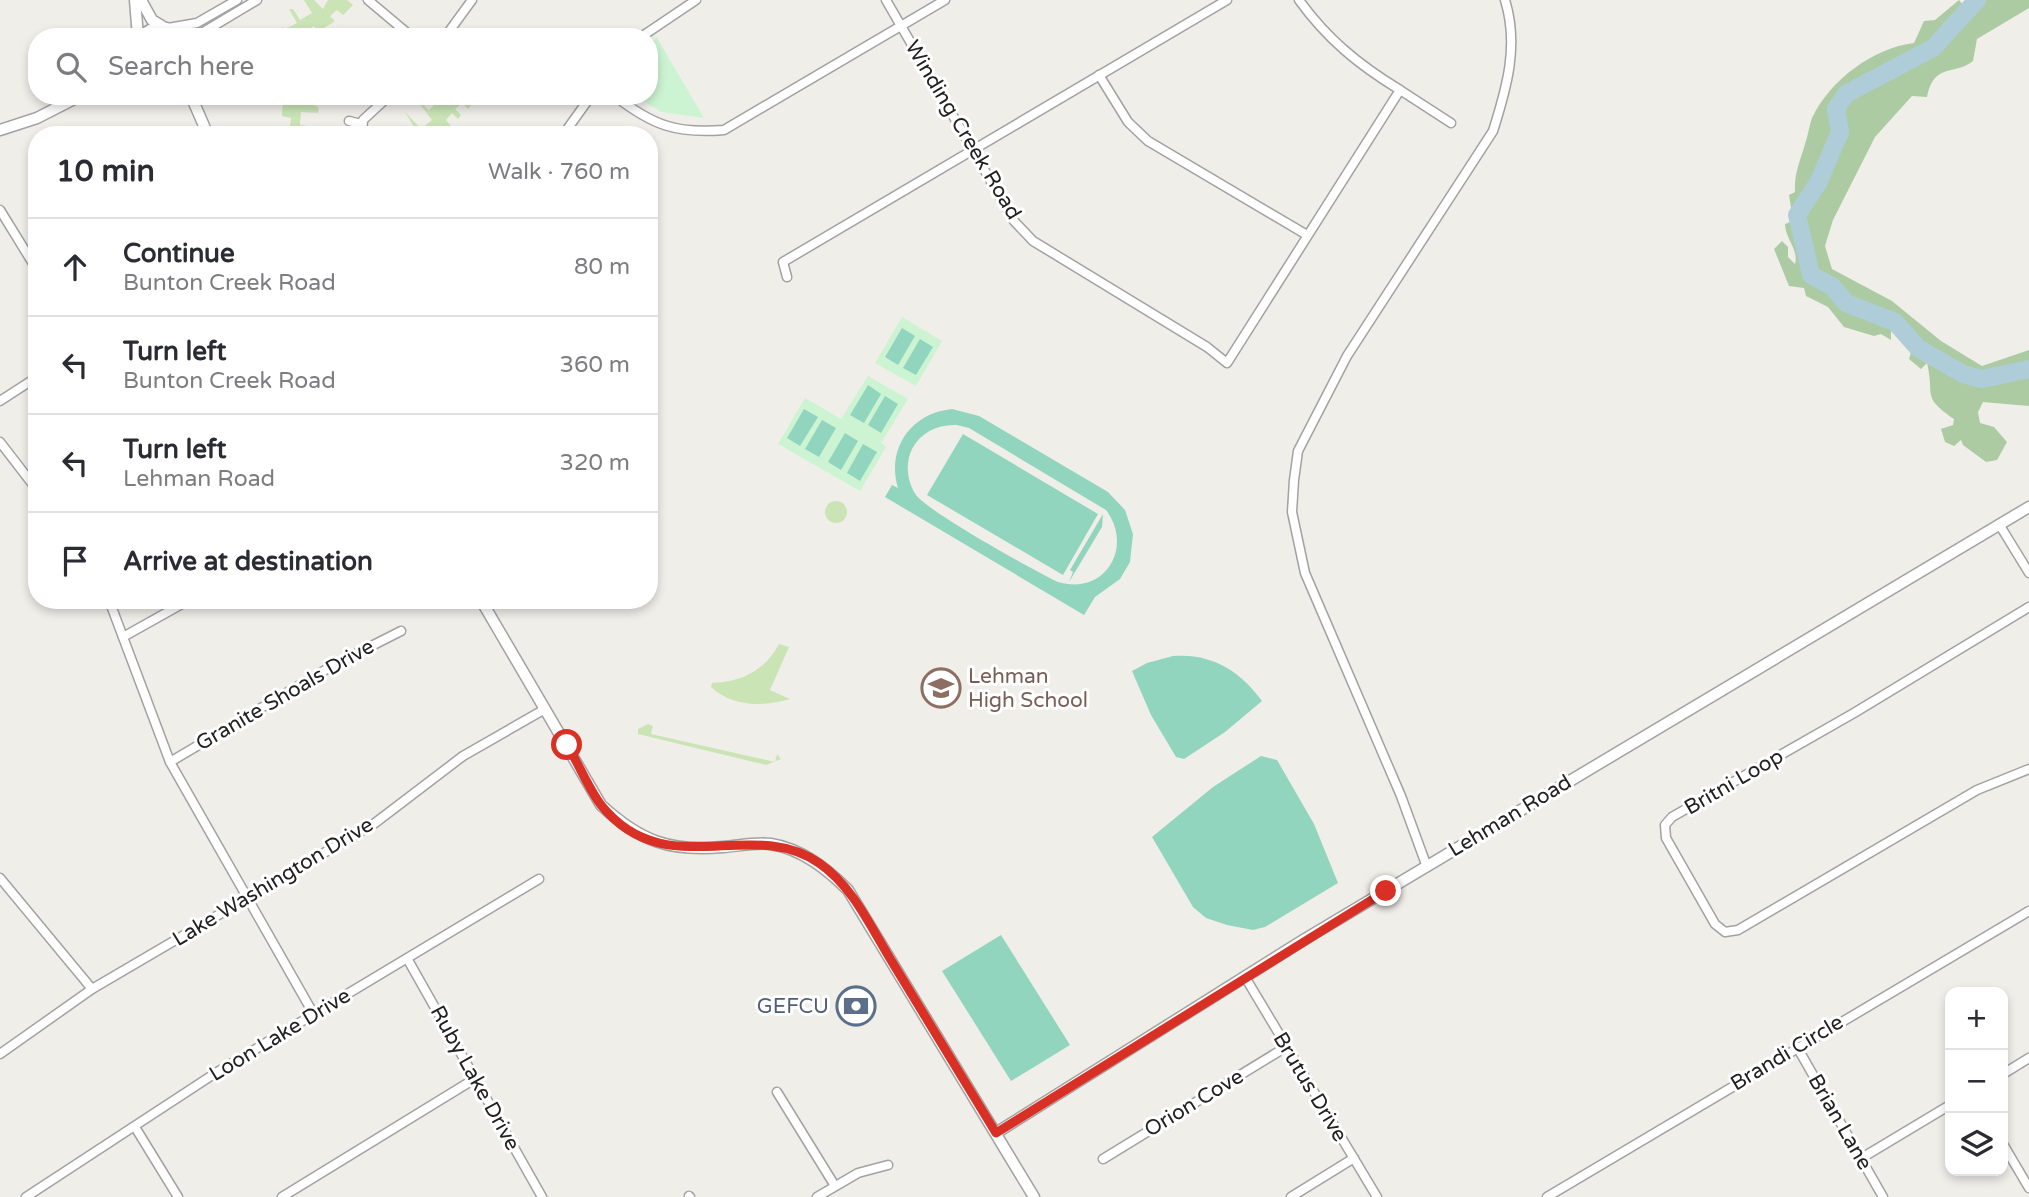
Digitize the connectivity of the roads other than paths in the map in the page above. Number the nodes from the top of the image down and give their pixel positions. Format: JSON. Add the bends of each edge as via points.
{"nodes":[{"id":1,"x":135,"y":0,"type":"edge"},
{"id":2,"x":141,"y":0,"type":"edge"},
{"id":3,"x":237,"y":0,"type":"edge"},
{"id":4,"x":257,"y":0,"type":"edge"},
{"id":5,"x":368,"y":0,"type":"edge"},
{"id":6,"x":472,"y":0,"type":"edge"},
{"id":7,"x":696,"y":0,"type":"edge"},
{"id":8,"x":886,"y":0,"type":"edge"},
{"id":9,"x":945,"y":0,"type":"edge"},
{"id":10,"x":1227,"y":0,"type":"edge"},
{"id":11,"x":1299,"y":0,"type":"edge"},
{"id":12,"x":1505,"y":0,"type":"edge"},
{"id":13,"x":165,"y":27,"type":"junction"},
{"id":14,"x":139,"y":28,"type":"edge"},
{"id":15,"x":158,"y":28,"type":"edge"},
{"id":16,"x":210,"y":28,"type":"edge"},
{"id":17,"x":401,"y":28,"type":"edge"},
{"id":18,"x":452,"y":28,"type":"edge"},
{"id":19,"x":654,"y":28,"type":"edge"},
{"id":20,"x":902,"y":28,"type":"junction"},
{"id":21,"x":1099,"y":75,"type":"junction"},
{"id":22,"x":1400,"y":90,"type":"junction"},
{"id":23,"x":62,"y":105,"type":"edge"},
{"id":24,"x":193,"y":105,"type":"edge"},
{"id":25,"x":378,"y":105,"type":"edge"},
{"id":26,"x":585,"y":105,"type":"edge"},
{"id":27,"x":629,"y":105,"type":"edge"},
{"id":28,"x":349,"y":121,"type":"dead end"},
{"id":29,"x":1451,"y":123,"type":"dead end"},
{"id":30,"x":361,"y":124,"type":"joint"},
{"id":31,"x":203,"y":126,"type":"edge"},
{"id":32,"x":570,"y":126,"type":"edge"},
{"id":33,"x":0,"y":130,"type":"edge"},
{"id":34,"x":972,"y":149,"type":"junction"},
{"id":35,"x":0,"y":209,"type":"edge"},
{"id":36,"x":1307,"y":235,"type":"junction"},
{"id":37,"x":28,"y":255,"type":"edge"},
{"id":38,"x":787,"y":277,"type":"dead end"},
{"id":39,"x":28,"y":383,"type":"edge"},
{"id":40,"x":0,"y":401,"type":"edge"},
{"id":41,"x":0,"y":442,"type":"edge"},
{"id":42,"x":28,"y":478,"type":"edge"},
{"id":43,"x":2029,"y":507,"type":"edge"},
{"id":44,"x":1999,"y":524,"type":"junction"},
{"id":45,"x":2029,"y":573,"type":"edge"},
{"id":46,"x":2029,"y":607,"type":"edge"},
{"id":47,"x":112,"y":609,"type":"edge"},
{"id":48,"x":173,"y":609,"type":"edge"},
{"id":49,"x":486,"y":609,"type":"edge"},
{"id":50,"x":401,"y":631,"type":"dead end"},
{"id":51,"x":123,"y":637,"type":"junction"},
{"id":52,"x":545,"y":709,"type":"junction"},
{"id":53,"x":170,"y":762,"type":"junction"},
{"id":54,"x":2029,"y":769,"type":"edge"},
{"id":55,"x":1427,"y":867,"type":"junction"},
{"id":56,"x":538,"y":879,"type":"dead end"},
{"id":57,"x":1,"y":881,"type":"edge"},
{"id":58,"x":246,"y":898,"type":"junction"},
{"id":59,"x":2029,"y":911,"type":"edge"},
{"id":60,"x":408,"y":960,"type":"junction"},
{"id":61,"x":1245,"y":977,"type":"junction"},
{"id":62,"x":92,"y":989,"type":"junction"},
{"id":63,"x":313,"y":1013,"type":"junction"},
{"id":64,"x":1286,"y":1047,"type":"junction"},
{"id":65,"x":1797,"y":1047,"type":"junction"},
{"id":66,"x":0,"y":1054,"type":"edge"},
{"id":67,"x":2029,"y":1058,"type":"edge"},
{"id":68,"x":2008,"y":1071,"type":"edge"},
{"id":69,"x":476,"y":1078,"type":"junction"},
{"id":70,"x":777,"y":1092,"type":"dead end"},
{"id":71,"x":1945,"y":1108,"type":"edge"},
{"id":72,"x":135,"y":1128,"type":"junction"},
{"id":73,"x":996,"y":1133,"type":"junction"},
{"id":74,"x":2008,"y":1152,"type":"edge"},
{"id":75,"x":1354,"y":1158,"type":"junction"},
{"id":76,"x":1103,"y":1159,"type":"dead end"},
{"id":77,"x":1860,"y":1159,"type":"junction"},
{"id":78,"x":888,"y":1165,"type":"dead end"},
{"id":79,"x":835,"y":1186,"type":"junction"},
{"id":80,"x":2029,"y":1188,"type":"edge"},
{"id":81,"x":541,"y":1194,"type":"edge"},
{"id":82,"x":26,"y":1197,"type":"edge"},
{"id":83,"x":178,"y":1197,"type":"edge"},
{"id":84,"x":282,"y":1197,"type":"edge"},
{"id":85,"x":531,"y":1197,"type":"edge"},
{"id":86,"x":817,"y":1197,"type":"edge"},
{"id":87,"x":1034,"y":1197,"type":"edge"},
{"id":88,"x":1291,"y":1197,"type":"edge"},
{"id":89,"x":1377,"y":1197,"type":"edge"},
{"id":90,"x":1547,"y":1197,"type":"edge"},
{"id":91,"x":1883,"y":1197,"type":"edge"}],
"edges":[{"from":1,"to":14,"type":"street"},
{"from":2,"to":13,"type":"street","via":[[152,20]]},
{"from":3,"to":13,"type":"street","via":[[197,23]]},
{"from":4,"to":16,"type":"street"},
{"from":5,"to":17,"type":"street"},
{"from":6,"to":18,"type":"street"},
{"from":7,"to":19,"type":"street"},
{"from":8,"to":20,"type":"street","name":"Winding Creek Road"},
{"from":9,"to":20,"type":"street"},
{"from":10,"to":21,"type":"street"},
{"from":11,"to":22,"type":"street","via":[[1322,32],[1345,53]]},
{"from":12,"to":55,"type":"street","via":[[1512,22],[1512,50],[1506,93],[1493,131],[1347,356],[1298,451],[1294,480],[1292,512],[1305,573]]},
{"from":13,"to":15,"type":"street"},
{"from":20,"to":27,"type":"street","via":[[724,130],[683,131],[662,126]]},
{"from":20,"to":34,"type":"street","name":"Winding Creek Road"},
{"from":21,"to":34,"type":"street"},
{"from":21,"to":36,"type":"street","via":[[1128,122],[1148,141]]},
{"from":22,"to":29,"type":"street"},
{"from":22,"to":36,"type":"street"},
{"from":23,"to":33,"type":"street"},
{"from":24,"to":31,"type":"street"},
{"from":25,"to":30,"type":"street"},
{"from":26,"to":32,"type":"street"},
{"from":28,"to":30,"type":"street"},
{"from":34,"to":36,"type":"street","name":"Winding Creek Road","via":[[1014,220],[1033,241],[1227,363]]},
{"from":34,"to":38,"type":"street","via":[[783,262]]},
{"from":35,"to":37,"type":"street"},
{"from":39,"to":40,"type":"street"},
{"from":41,"to":42,"type":"street"},
{"from":43,"to":44,"type":"street","name":"Lehman Road"},
{"from":44,"to":45,"type":"street"},
{"from":44,"to":55,"type":"street","name":"Lehman Road"},
{"from":46,"to":54,"type":"street","name":"Britni Loop","via":[[1672,817],[1665,825],[1666,838],[1715,924],[1726,932],[1738,930],[1978,790]]},
{"from":47,"to":51,"type":"street"},
{"from":48,"to":51,"type":"street"},
{"from":49,"to":52,"type":"street"},
{"from":50,"to":53,"type":"street","name":"Granite Shoals Drive","via":[[332,666]]},
{"from":51,"to":53,"type":"street"},
{"from":52,"to":58,"type":"street","name":"Lake Washington Drive","via":[[463,756],[375,823]]},
{"from":52,"to":73,"type":"street","via":[[601,805],[625,827],[661,844],[692,848],[772,844],[818,862],[836,878],[875,932]]},
{"from":53,"to":58,"type":"street"},
{"from":55,"to":61,"type":"street","name":"Lehman Road"},
{"from":56,"to":60,"type":"street","name":"Loon Lake Drive"},
{"from":57,"to":62,"type":"street"},
{"from":58,"to":62,"type":"street","name":"Lake Washington Drive"},
{"from":58,"to":63,"type":"street"},
{"from":59,"to":65,"type":"street","name":"Brandi Circle"},
{"from":60,"to":63,"type":"street","name":"Loon Lake Drive"},
{"from":60,"to":69,"type":"street","name":"Ruby Lake Drive"},
{"from":61,"to":64,"type":"street","name":"Brutus Drive"},
{"from":61,"to":73,"type":"street","name":"Lehman Road"},
{"from":62,"to":66,"type":"street","name":"Lake Washington Drive"},
{"from":63,"to":72,"type":"street","name":"Loon Lake Drive"},
{"from":64,"to":75,"type":"street","name":"Brutus Drive"},
{"from":64,"to":76,"type":"street","name":"Orion Cove"},
{"from":65,"to":77,"type":"street","name":"Brian Lane"},
{"from":65,"to":90,"type":"street","name":"Brandi Circle"},
{"from":67,"to":68,"type":"street"},
{"from":69,"to":81,"type":"street","name":"Ruby Lake Drive"},
{"from":69,"to":84,"type":"street"},
{"from":70,"to":79,"type":"street"},
{"from":71,"to":77,"type":"street"},
{"from":72,"to":82,"type":"street","name":"Loon Lake Drive"},
{"from":72,"to":83,"type":"street"},
{"from":73,"to":87,"type":"street"},
{"from":74,"to":80,"type":"street"},
{"from":75,"to":88,"type":"street"},
{"from":75,"to":89,"type":"street","name":"Brutus Drive"},
{"from":77,"to":91,"type":"street","name":"Brian Lane"},
{"from":78,"to":79,"type":"street","via":[[858,1173]]},
{"from":79,"to":86,"type":"street"},
{"from":81,"to":85,"type":"street"}]}
